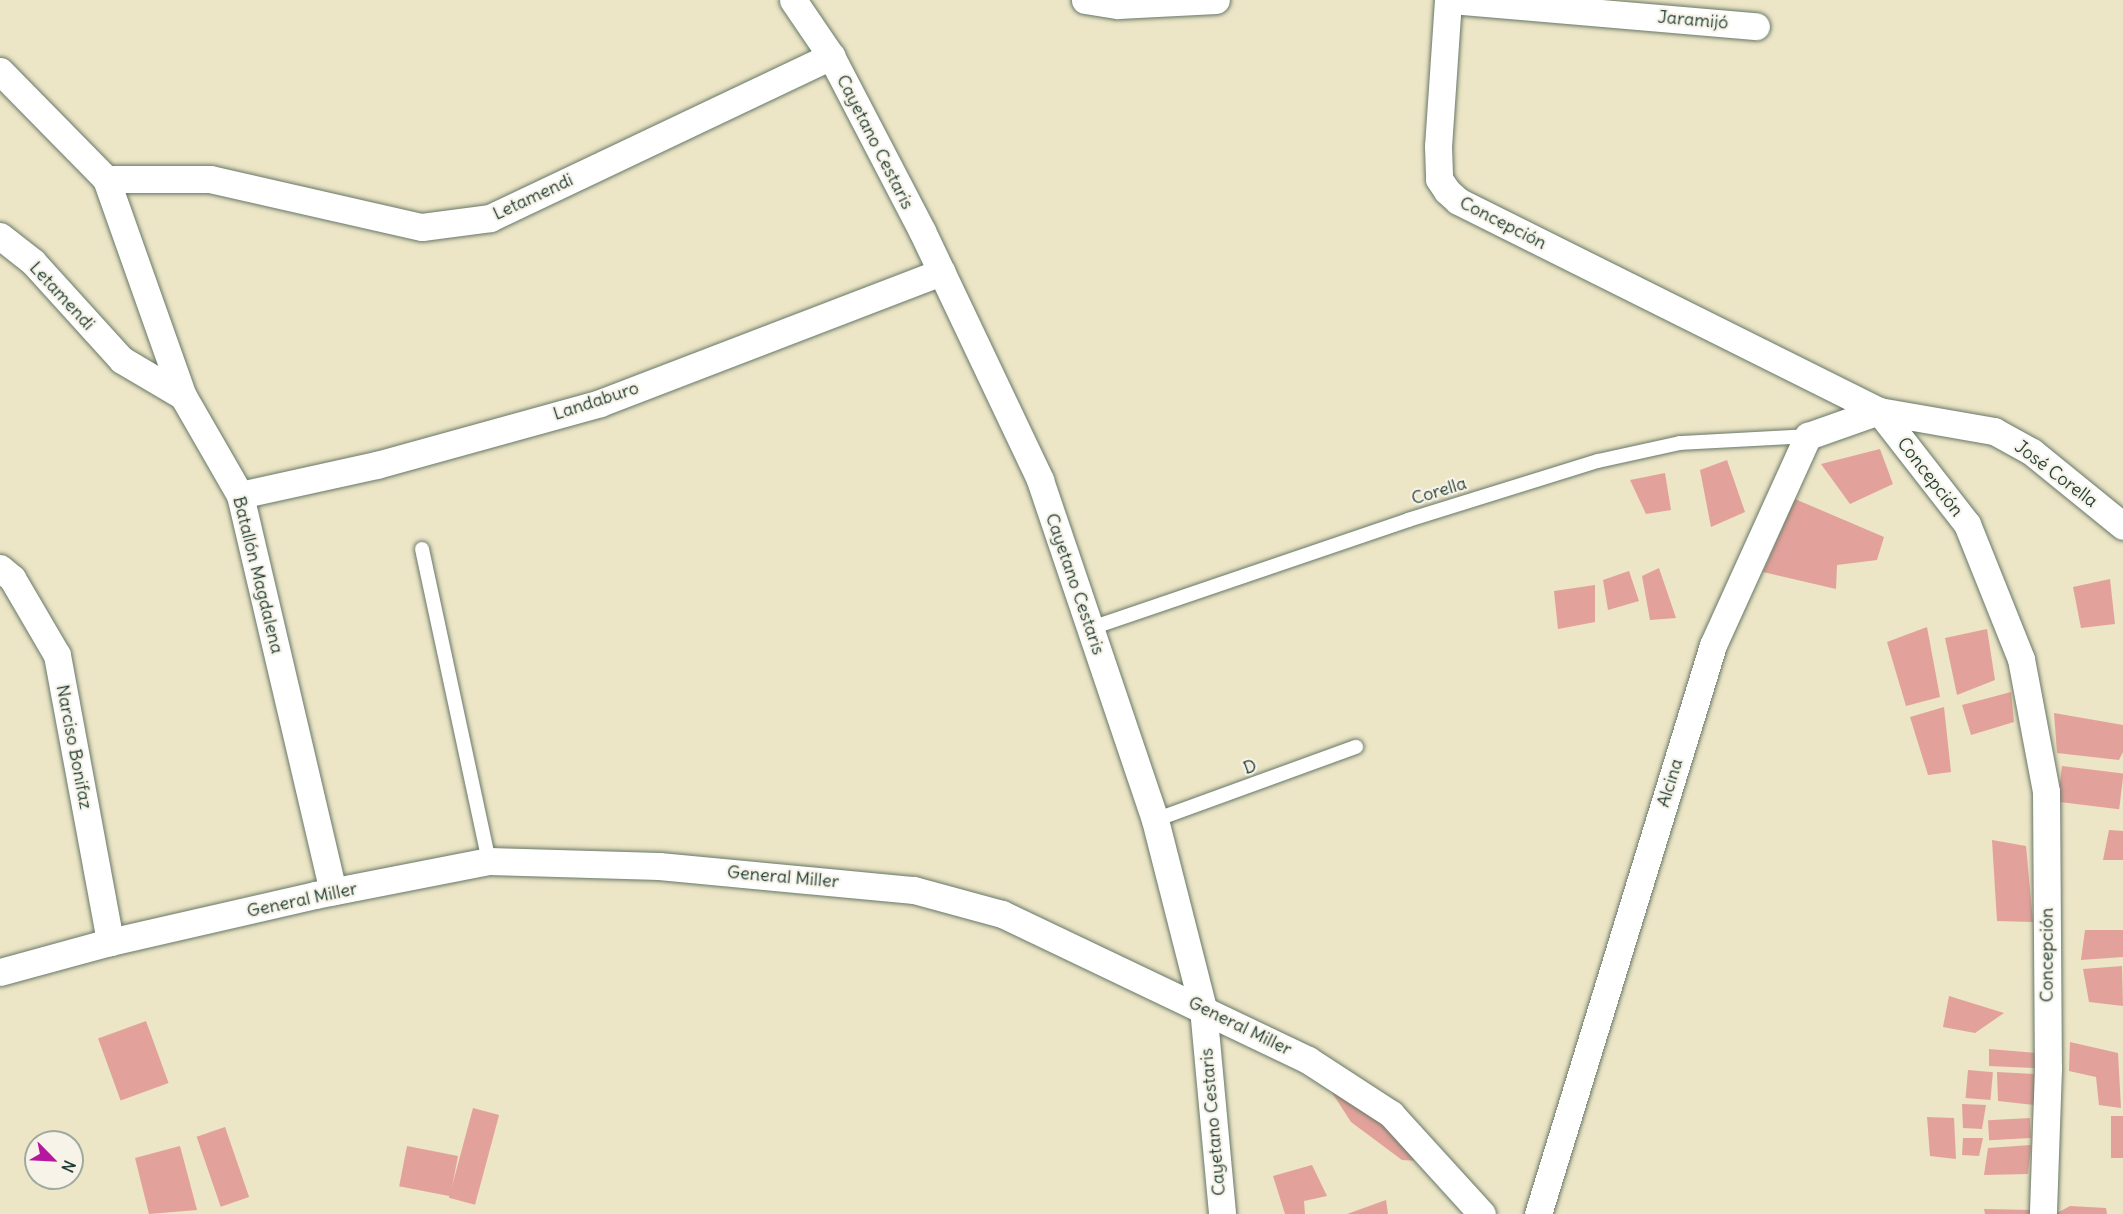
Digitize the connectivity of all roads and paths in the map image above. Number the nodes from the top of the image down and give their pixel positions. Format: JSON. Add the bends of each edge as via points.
{"nodes":[{"id":1,"x":792,"y":0,"type":"edge"},
{"id":2,"x":1085,"y":0,"type":"edge"},
{"id":3,"x":1216,"y":0,"type":"edge"},
{"id":4,"x":1449,"y":0,"type":"edge"},
{"id":5,"x":1756,"y":26,"type":"dead end"},
{"id":6,"x":831,"y":56,"type":"junction"},
{"id":7,"x":0,"y":71,"type":"edge"},
{"id":8,"x":106,"y":179,"type":"junction"},
{"id":9,"x":0,"y":236,"type":"edge"},
{"id":10,"x":942,"y":272,"type":"junction"},
{"id":11,"x":183,"y":396,"type":"junction"},
{"id":12,"x":1879,"y":411,"type":"junction"},
{"id":13,"x":1808,"y":436,"type":"junction"},
{"id":14,"x":240,"y":495,"type":"junction"},
{"id":15,"x":2123,"y":526,"type":"edge"},
{"id":16,"x":422,"y":549,"type":"dead end"},
{"id":17,"x":0,"y":568,"type":"edge"},
{"id":18,"x":1091,"y":628,"type":"junction"},
{"id":19,"x":1356,"y":747,"type":"dead end"},
{"id":20,"x":1155,"y":820,"type":"junction"},
{"id":21,"x":489,"y":861,"type":"junction"},
{"id":22,"x":333,"y":891,"type":"junction"},
{"id":23,"x":110,"y":942,"type":"junction"},
{"id":24,"x":0,"y":972,"type":"edge"},
{"id":25,"x":1203,"y":1008,"type":"junction"},
{"id":26,"x":1222,"y":1214,"type":"edge"},
{"id":27,"x":1482,"y":1214,"type":"edge"},
{"id":28,"x":1538,"y":1214,"type":"edge"},
{"id":29,"x":2043,"y":1214,"type":"edge"}],
"edges":[{"from":1,"to":6,"type":"street","name":"Cayetano Cestaris"},
{"from":2,"to":3,"type":"street","via":[[1118,5]]},
{"from":4,"to":5,"type":"street","name":"Jaramijó"},
{"from":4,"to":12,"type":"street","name":"Concepción","via":[[1438,146],[1439,179],[1447,191],[1458,201]]},
{"from":6,"to":8,"type":"street","name":"Letamendi","via":[[490,218],[422,227],[210,179]]},
{"from":6,"to":10,"type":"street","name":"Cayetano Cestaris"},
{"from":7,"to":8,"type":"street","name":"Batallón Magdalena"},
{"from":8,"to":11,"type":"street","name":"Batallón Magdalena"},
{"from":9,"to":11,"type":"street","name":"Letamendi","via":[[33,262],[122,360]]},
{"from":10,"to":14,"type":"street","name":"Landaburo","via":[[600,403],[377,465]]},
{"from":10,"to":18,"type":"street","name":"Cayetano Cestaris","via":[[1040,480]]},
{"from":11,"to":14,"type":"street","name":"Batallón Magdalena"},
{"from":12,"to":13,"type":"street"},
{"from":12,"to":15,"type":"street","name":"José Corella","via":[[1994,431],[2032,452]]},
{"from":12,"to":29,"type":"street","name":"Concepción","via":[[1967,524],[2021,659],[2046,791],[2048,1068]]},
{"from":13,"to":18,"type":"lane","name":"Corella","via":[[1680,443],[1598,461],[1408,520]]},
{"from":13,"to":28,"type":"street","name":"Alcina","via":[[1713,645]]},
{"from":14,"to":22,"type":"street","name":"Batallón Magdalena"},
{"from":16,"to":21,"type":"lane"},
{"from":17,"to":23,"type":"street","name":"Narciso Bonifaz","via":[[12,578],[57,655]]},
{"from":18,"to":20,"type":"street","name":"Cayetano Cestaris"},
{"from":19,"to":20,"type":"lane","name":"D"},
{"from":20,"to":25,"type":"street","name":"Cayetano Cestaris"},
{"from":21,"to":22,"type":"street","name":"General Miller"},
{"from":21,"to":25,"type":"street","name":"General Miller","via":[[659,866],[914,890],[1002,914]]},
{"from":22,"to":23,"type":"street","name":"General Miller"},
{"from":23,"to":24,"type":"street","name":"General Miller"},
{"from":25,"to":26,"type":"street","name":"Cayetano Cestaris"},
{"from":25,"to":27,"type":"street","name":"General Miller","via":[[1308,1060],[1391,1114]]}]}
